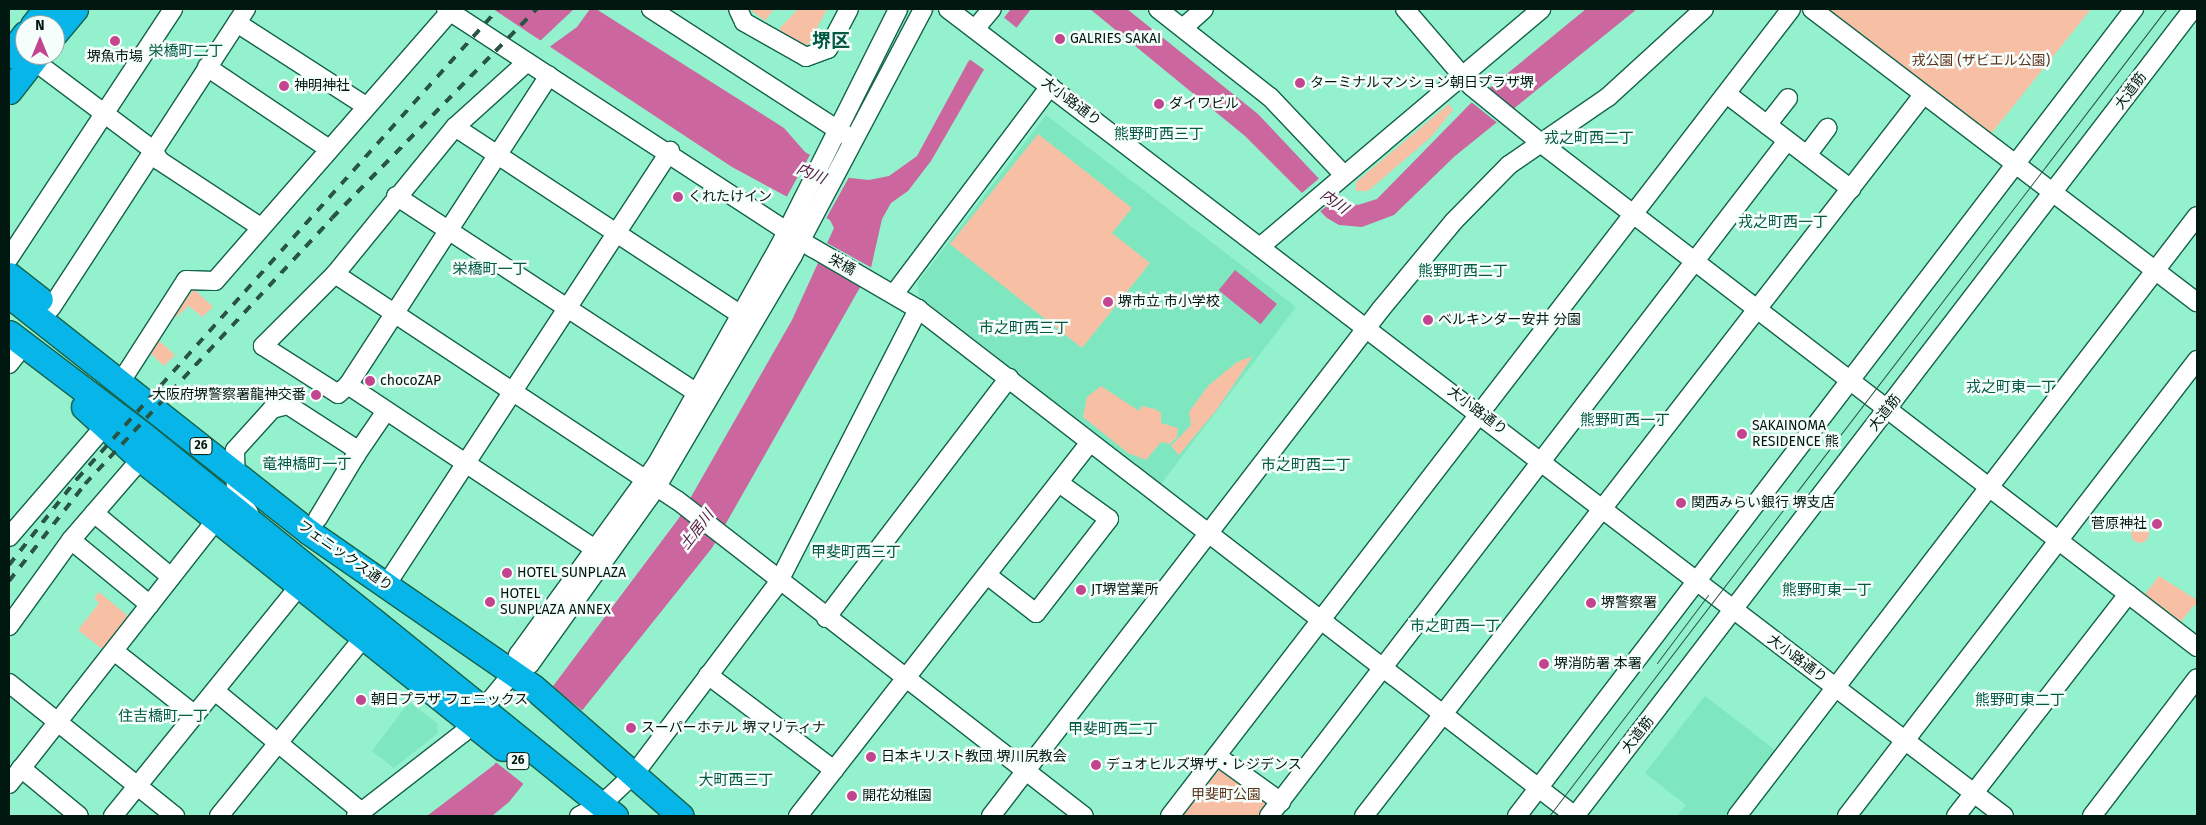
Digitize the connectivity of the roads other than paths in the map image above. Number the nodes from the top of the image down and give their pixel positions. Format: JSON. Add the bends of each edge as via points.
{"nodes":[{"id":1,"x":75,"y":9,"type":"edge"},
{"id":2,"x":173,"y":9,"type":"edge"},
{"id":3,"x":651,"y":9,"type":"edge"},
{"id":4,"x":738,"y":9,"type":"edge"},
{"id":5,"x":849,"y":9,"type":"edge"},
{"id":6,"x":898,"y":9,"type":"edge"},
{"id":7,"x":923,"y":9,"type":"edge"},
{"id":8,"x":948,"y":9,"type":"edge"},
{"id":9,"x":992,"y":9,"type":"edge"},
{"id":10,"x":1158,"y":9,"type":"edge"},
{"id":11,"x":1204,"y":9,"type":"edge"},
{"id":12,"x":1405,"y":9,"type":"edge"},
{"id":13,"x":1541,"y":9,"type":"edge"},
{"id":14,"x":1704,"y":9,"type":"edge"},
{"id":15,"x":1791,"y":9,"type":"edge"},
{"id":16,"x":1812,"y":9,"type":"edge"},
{"id":17,"x":2134,"y":9,"type":"edge"},
{"id":18,"x":2193,"y":9,"type":"edge"},
{"id":19,"x":448,"y":10,"type":"edge"},
{"id":20,"x":241,"y":16,"type":"edge"},
{"id":21,"x":65,"y":21,"type":"edge"},
{"id":22,"x":1183,"y":28,"type":"junction"},
{"id":23,"x":979,"y":32,"type":"junction"},
{"id":24,"x":527,"y":62,"type":"junction"},
{"id":25,"x":29,"y":65,"type":"edge"},
{"id":26,"x":44,"y":65,"type":"edge"},
{"id":27,"x":207,"y":67,"type":"junction"},
{"id":28,"x":550,"y":76,"type":"junction"},
{"id":29,"x":1466,"y":81,"type":"junction"},
{"id":30,"x":1050,"y":86,"type":"junction"},
{"id":31,"x":9,"y":90,"type":"edge"},
{"id":32,"x":1728,"y":95,"type":"junction"},
{"id":33,"x":1923,"y":95,"type":"junction"},
{"id":34,"x":1788,"y":98,"type":"dead end"},
{"id":35,"x":366,"y":106,"type":"junction"},
{"id":36,"x":105,"y":114,"type":"junction"},
{"id":37,"x":1767,"y":125,"type":"junction"},
{"id":38,"x":455,"y":126,"type":"junction"},
{"id":39,"x":1827,"y":128,"type":"dead end"},
{"id":40,"x":1787,"y":140,"type":"junction"},
{"id":41,"x":842,"y":142,"type":"junction"},
{"id":42,"x":1542,"y":144,"type":"junction"},
{"id":43,"x":329,"y":149,"type":"junction"},
{"id":44,"x":153,"y":150,"type":"junction"},
{"id":45,"x":670,"y":151,"type":"junction"},
{"id":46,"x":498,"y":154,"type":"junction"},
{"id":47,"x":1807,"y":155,"type":"junction"},
{"id":48,"x":2016,"y":165,"type":"junction"},
{"id":49,"x":1340,"y":179,"type":"junction"},
{"id":50,"x":1851,"y":189,"type":"junction"},
{"id":51,"x":2054,"y":193,"type":"junction"},
{"id":52,"x":396,"y":196,"type":"junction"},
{"id":53,"x":1633,"y":214,"type":"junction"},
{"id":54,"x":2197,"y":216,"type":"edge"},
{"id":55,"x":259,"y":226,"type":"junction"},
{"id":56,"x":449,"y":231,"type":"junction"},
{"id":57,"x":801,"y":232,"type":"junction"},
{"id":58,"x":616,"y":233,"type":"junction"},
{"id":59,"x":1261,"y":246,"type":"junction"},
{"id":60,"x":9,"y":258,"type":"edge"},
{"id":61,"x":1694,"y":262,"type":"junction"},
{"id":62,"x":2156,"y":269,"type":"junction"},
{"id":63,"x":9,"y":274,"type":"edge"},
{"id":64,"x":335,"y":274,"type":"junction"},
{"id":65,"x":894,"y":294,"type":"junction"},
{"id":66,"x":9,"y":295,"type":"edge"},
{"id":67,"x":2197,"y":302,"type":"edge"},
{"id":68,"x":51,"y":308,"type":"junction"},
{"id":69,"x":567,"y":308,"type":"junction"},
{"id":70,"x":918,"y":310,"type":"junction"},
{"id":71,"x":1757,"y":310,"type":"junction"},
{"id":72,"x":394,"y":314,"type":"junction"},
{"id":73,"x":740,"y":314,"type":"junction"},
{"id":74,"x":1367,"y":328,"type":"junction"},
{"id":75,"x":14,"y":348,"type":"edge"},
{"id":76,"x":2197,"y":360,"type":"edge"},
{"id":77,"x":125,"y":376,"type":"junction"},
{"id":78,"x":1010,"y":378,"type":"junction"},
{"id":79,"x":1850,"y":382,"type":"junction"},
{"id":80,"x":343,"y":390,"type":"junction"},
{"id":81,"x":512,"y":392,"type":"junction"},
{"id":82,"x":696,"y":392,"type":"junction"},
{"id":83,"x":1888,"y":410,"type":"junction"},
{"id":84,"x":386,"y":412,"type":"junction"},
{"id":85,"x":1479,"y":412,"type":"junction"},
{"id":86,"x":104,"y":427,"type":"junction"},
{"id":87,"x":1090,"y":442,"type":"junction"},
{"id":88,"x":356,"y":455,"type":"junction"},
{"id":89,"x":141,"y":459,"type":"junction"},
{"id":90,"x":1541,"y":461,"type":"junction"},
{"id":91,"x":231,"y":463,"type":"junction"},
{"id":92,"x":465,"y":464,"type":"junction"},
{"id":93,"x":1059,"y":483,"type":"junction"},
{"id":94,"x":651,"y":485,"type":"junction"},
{"id":95,"x":1990,"y":488,"type":"junction"},
{"id":96,"x":1603,"y":509,"type":"junction"},
{"id":97,"x":222,"y":511,"type":"junction"},
{"id":98,"x":94,"y":513,"type":"junction"},
{"id":99,"x":313,"y":525,"type":"junction"},
{"id":100,"x":1210,"y":533,"type":"junction"},
{"id":101,"x":9,"y":537,"type":"edge"},
{"id":102,"x":72,"y":540,"type":"junction"},
{"id":103,"x":2058,"y":540,"type":"junction"},
{"id":104,"x":595,"y":549,"type":"junction"},
{"id":105,"x":285,"y":550,"type":"junction"},
{"id":106,"x":987,"y":575,"type":"junction"},
{"id":107,"x":171,"y":577,"type":"junction"},
{"id":108,"x":306,"y":578,"type":"junction"},
{"id":109,"x":1698,"y":581,"type":"junction"},
{"id":110,"x":778,"y":583,"type":"junction"},
{"id":111,"x":394,"y":584,"type":"junction"},
{"id":112,"x":2128,"y":594,"type":"junction"},
{"id":113,"x":150,"y":605,"type":"junction"},
{"id":114,"x":1734,"y":611,"type":"junction"},
{"id":115,"x":1320,"y":617,"type":"junction"},
{"id":116,"x":826,"y":618,"type":"junction"},
{"id":117,"x":9,"y":626,"type":"edge"},
{"id":118,"x":370,"y":630,"type":"junction"},
{"id":119,"x":2197,"y":647,"type":"edge"},
{"id":120,"x":114,"y":651,"type":"junction"},
{"id":121,"x":1383,"y":666,"type":"junction"},
{"id":122,"x":708,"y":675,"type":"junction"},
{"id":123,"x":907,"y":676,"type":"junction"},
{"id":124,"x":2197,"y":678,"type":"edge"},
{"id":125,"x":523,"y":680,"type":"junction"},
{"id":126,"x":9,"y":683,"type":"edge"},
{"id":127,"x":1835,"y":688,"type":"junction"},
{"id":128,"x":215,"y":692,"type":"junction"},
{"id":129,"x":1443,"y":711,"type":"junction"},
{"id":130,"x":195,"y":715,"type":"junction"},
{"id":131,"x":56,"y":721,"type":"junction"},
{"id":132,"x":484,"y":722,"type":"junction"},
{"id":133,"x":1904,"y":740,"type":"junction"},
{"id":134,"x":279,"y":744,"type":"junction"},
{"id":135,"x":1217,"y":756,"type":"junction"},
{"id":136,"x":21,"y":768,"type":"junction"},
{"id":137,"x":834,"y":770,"type":"junction"},
{"id":138,"x":1026,"y":770,"type":"junction"},
{"id":139,"x":635,"y":773,"type":"junction"},
{"id":140,"x":9,"y":784,"type":"edge"},
{"id":141,"x":138,"y":786,"type":"junction"},
{"id":142,"x":1540,"y":787,"type":"junction"},
{"id":143,"x":1974,"y":793,"type":"junction"},
{"id":144,"x":1281,"y":802,"type":"junction"},
{"id":145,"x":670,"y":813,"type":"edge"},
{"id":146,"x":359,"y":814,"type":"edge"},
{"id":147,"x":596,"y":814,"type":"edge"},
{"id":148,"x":79,"y":816,"type":"edge"},
{"id":149,"x":113,"y":816,"type":"edge"},
{"id":150,"x":175,"y":816,"type":"edge"},
{"id":151,"x":219,"y":816,"type":"edge"},
{"id":152,"x":798,"y":816,"type":"edge"},
{"id":153,"x":991,"y":816,"type":"edge"},
{"id":154,"x":1084,"y":816,"type":"edge"},
{"id":155,"x":1170,"y":816,"type":"edge"},
{"id":156,"x":1270,"y":816,"type":"edge"},
{"id":157,"x":1364,"y":816,"type":"edge"},
{"id":158,"x":1517,"y":816,"type":"edge"},
{"id":159,"x":1575,"y":816,"type":"edge"},
{"id":160,"x":1736,"y":816,"type":"edge"},
{"id":161,"x":1847,"y":816,"type":"edge"},
{"id":162,"x":1956,"y":816,"type":"edge"},
{"id":163,"x":2004,"y":816,"type":"edge"},
{"id":164,"x":2092,"y":816,"type":"edge"}],
"edges":[{"from":1,"to":21,"type":"highway"},
{"from":2,"to":36,"type":"street"},
{"from":3,"to":41,"type":"street"},
{"from":4,"to":5,"type":"street","via":[[748,24],[793,54],[811,58],[828,49]]},
{"from":6,"to":41,"type":"street"},
{"from":7,"to":41,"type":"street"},
{"from":8,"to":23,"type":"street","name":"大小路通り"},
{"from":9,"to":23,"type":"street"},
{"from":10,"to":22,"type":"street"},
{"from":11,"to":22,"type":"street"},
{"from":12,"to":29,"type":"street"},
{"from":13,"to":29,"type":"street"},
{"from":14,"to":42,"type":"street","via":[[1608,97]]},
{"from":15,"to":32,"type":"street"},
{"from":16,"to":33,"type":"street"},
{"from":17,"to":48,"type":"street"},
{"from":18,"to":51,"type":"street","name":"大道筋"},
{"from":19,"to":24,"type":"street","name":"栄橋"},
{"from":19,"to":35,"type":"street"},
{"from":20,"to":27,"type":"street"},
{"from":20,"to":35,"type":"street"},
{"from":22,"to":49,"type":"street","via":[[1270,97]]},
{"from":23,"to":30,"type":"street","name":"大小路通り"},
{"from":24,"to":28,"type":"street","name":"栄橋"},
{"from":24,"to":38,"type":"street"},
{"from":25,"to":31,"type":"highway"},
{"from":26,"to":36,"type":"street"},
{"from":27,"to":43,"type":"street"},
{"from":27,"to":44,"type":"street"},
{"from":28,"to":45,"type":"street","name":"栄橋"},
{"from":28,"to":46,"type":"street"},
{"from":29,"to":42,"type":"street"},
{"from":29,"to":49,"type":"street"},
{"from":30,"to":59,"type":"street","name":"大小路通り"},
{"from":30,"to":65,"type":"street"},
{"from":32,"to":37,"type":"street"},
{"from":32,"to":53,"type":"street"},
{"from":33,"to":48,"type":"street"},
{"from":33,"to":50,"type":"street"},
{"from":34,"to":37,"type":"street"},
{"from":35,"to":43,"type":"street"},
{"from":36,"to":44,"type":"street"},
{"from":36,"to":60,"type":"street"},
{"from":37,"to":40,"type":"street"},
{"from":38,"to":46,"type":"street"},
{"from":38,"to":52,"type":"street"},
{"from":39,"to":47,"type":"street"},
{"from":40,"to":47,"type":"street"},
{"from":40,"to":61,"type":"street"},
{"from":41,"to":57,"type":"street"},
{"from":42,"to":53,"type":"street"},
{"from":42,"to":74,"type":"street","via":[[1481,190]]},
{"from":43,"to":55,"type":"street"},
{"from":44,"to":55,"type":"street","via":[[160,161]]},
{"from":44,"to":68,"type":"street"},
{"from":45,"to":57,"type":"street","name":"栄橋"},
{"from":45,"to":58,"type":"street"},
{"from":46,"to":56,"type":"street"},
{"from":46,"to":58,"type":"street"},
{"from":47,"to":50,"type":"street"},
{"from":48,"to":51,"type":"street"},
{"from":48,"to":79,"type":"street"},
{"from":49,"to":59,"type":"street"},
{"from":50,"to":71,"type":"street"},
{"from":51,"to":62,"type":"street"},
{"from":51,"to":83,"type":"street","name":"大道筋"},
{"from":52,"to":56,"type":"street"},
{"from":52,"to":64,"type":"street"},
{"from":53,"to":61,"type":"street"},
{"from":53,"to":85,"type":"street"},
{"from":54,"to":62,"type":"street"},
{"from":55,"to":77,"type":"street","via":[[216,282],[186,280]]},
{"from":56,"to":69,"type":"street"},
{"from":56,"to":72,"type":"street"},
{"from":57,"to":65,"type":"street","name":"栄橋"},
{"from":57,"to":73,"type":"street"},
{"from":57,"to":94,"type":"street"},
{"from":58,"to":69,"type":"street"},
{"from":58,"to":73,"type":"street"},
{"from":59,"to":74,"type":"street","name":"大小路通り"},
{"from":61,"to":71,"type":"street"},
{"from":61,"to":90,"type":"street"},
{"from":62,"to":67,"type":"street"},
{"from":62,"to":95,"type":"street"},
{"from":63,"to":68,"type":"highway","number":"26"},
{"from":64,"to":72,"type":"street"},
{"from":64,"to":80,"type":"street","via":[[263,346]]},
{"from":65,"to":70,"type":"street","name":"栄橋"},
{"from":66,"to":77,"type":"highway","name":"フェニックス通り","number":"26"},
{"from":68,"to":77,"type":"highway","number":"26"},
{"from":69,"to":81,"type":"street"},
{"from":69,"to":82,"type":"street"},
{"from":70,"to":78,"type":"street","name":"栄橋"},
{"from":70,"to":110,"type":"street"},
{"from":71,"to":79,"type":"street"},
{"from":71,"to":96,"type":"street"},
{"from":72,"to":80,"type":"street"},
{"from":72,"to":81,"type":"street"},
{"from":73,"to":82,"type":"street"},
{"from":74,"to":85,"type":"street","name":"大小路通り"},
{"from":74,"to":100,"type":"street"},
{"from":75,"to":86,"type":"highway","number":"26"},
{"from":75,"to":97,"type":"highway","name":"フェニックス通り","number":"26"},
{"from":76,"to":103,"type":"street"},
{"from":77,"to":91,"type":"highway","name":"フェニックス通り","number":"26"},
{"from":78,"to":87,"type":"street","name":"栄橋"},
{"from":78,"to":116,"type":"street"},
{"from":79,"to":83,"type":"street"},
{"from":79,"to":109,"type":"street"},
{"from":80,"to":84,"type":"street"},
{"from":81,"to":92,"type":"street"},
{"from":81,"to":94,"type":"street"},
{"from":82,"to":94,"type":"street"},
{"from":83,"to":95,"type":"street"},
{"from":83,"to":114,"type":"street","name":"大道筋"},
{"from":84,"to":88,"type":"street"},
{"from":84,"to":92,"type":"street"},
{"from":85,"to":90,"type":"street","name":"大小路通り"},
{"from":85,"to":115,"type":"street"},
{"from":86,"to":89,"type":"highway","number":"26"},
{"from":86,"to":101,"type":"street"},
{"from":87,"to":93,"type":"street"},
{"from":87,"to":100,"type":"street","name":"栄橋"},
{"from":88,"to":91,"type":"street","via":[[353,447],[303,412],[283,405],[268,412]]},
{"from":88,"to":99,"type":"street"},
{"from":89,"to":97,"type":"highway","number":"26"},
{"from":89,"to":98,"type":"street"},
{"from":90,"to":96,"type":"street","name":"大小路通り"},
{"from":90,"to":121,"type":"street"},
{"from":91,"to":99,"type":"highway","name":"フェニックス通り","number":"26"},
{"from":91,"to":105,"type":"street","via":[[239,504]]},
{"from":92,"to":104,"type":"street"},
{"from":92,"to":111,"type":"street"},
{"from":93,"to":106,"type":"street"},
{"from":93,"to":106,"type":"street","via":[[1109,519],[1092,542],[1036,613]]},
{"from":94,"to":104,"type":"street"},
{"from":94,"to":110,"type":"street","via":[[677,500]]},
{"from":94,"to":125,"type":"street","via":[[530,664]]},
{"from":95,"to":103,"type":"street"},
{"from":95,"to":127,"type":"street"},
{"from":96,"to":109,"type":"street","name":"大小路通り"},
{"from":96,"to":129,"type":"street"},
{"from":97,"to":105,"type":"highway","name":"フェニックス通り","number":"26"},
{"from":97,"to":107,"type":"street"},
{"from":97,"to":108,"type":"highway","number":"26"},
{"from":98,"to":102,"type":"street"},
{"from":98,"to":107,"type":"street"},
{"from":99,"to":111,"type":"highway","name":"フェニックス通り","number":"26"},
{"from":100,"to":115,"type":"street","name":"栄橋"},
{"from":100,"to":138,"type":"street"},
{"from":102,"to":113,"type":"street"},
{"from":102,"to":117,"type":"street"},
{"from":103,"to":112,"type":"street"},
{"from":103,"to":133,"type":"street"},
{"from":104,"to":125,"type":"street","via":[[518,655]]},
{"from":105,"to":108,"type":"highway","name":"フェニックス通り","number":"26"},
{"from":106,"to":123,"type":"street"},
{"from":107,"to":113,"type":"street"},
{"from":108,"to":118,"type":"highway","number":"26"},
{"from":108,"to":128,"type":"street"},
{"from":109,"to":114,"type":"street","name":"大小路通り"},
{"from":109,"to":142,"type":"street"},
{"from":110,"to":116,"type":"street"},
{"from":110,"to":122,"type":"street"},
{"from":111,"to":125,"type":"highway","name":"フェニックス通り","number":"26"},
{"from":112,"to":119,"type":"street"},
{"from":112,"to":143,"type":"street"},
{"from":113,"to":120,"type":"street"},
{"from":114,"to":127,"type":"street","name":"大小路通り"},
{"from":114,"to":159,"type":"street","name":"大道筋"},
{"from":115,"to":121,"type":"street","name":"栄橋"},
{"from":115,"to":135,"type":"street"},
{"from":116,"to":123,"type":"street"},
{"from":118,"to":132,"type":"highway","number":"26"},
{"from":118,"to":134,"type":"street"},
{"from":120,"to":130,"type":"street"},
{"from":120,"to":131,"type":"street"},
{"from":121,"to":129,"type":"street","name":"栄橋"},
{"from":121,"to":144,"type":"street"},
{"from":122,"to":137,"type":"street"},
{"from":122,"to":139,"type":"street"},
{"from":123,"to":137,"type":"street"},
{"from":123,"to":138,"type":"street"},
{"from":124,"to":164,"type":"street"},
{"from":125,"to":132,"type":"street"},
{"from":125,"to":139,"type":"highway","name":"フェニックス通り","number":"26"},
{"from":126,"to":131,"type":"street"},
{"from":127,"to":133,"type":"street","name":"大小路通り"},
{"from":127,"to":160,"type":"street"},
{"from":128,"to":130,"type":"street"},
{"from":128,"to":134,"type":"street"},
{"from":129,"to":142,"type":"street","name":"栄橋"},
{"from":129,"to":157,"type":"street"},
{"from":130,"to":141,"type":"street"},
{"from":131,"to":136,"type":"street"},
{"from":131,"to":141,"type":"street"},
{"from":132,"to":146,"type":"street"},
{"from":132,"to":147,"type":"highway","number":"26"},
{"from":133,"to":143,"type":"street","name":"大小路通り"},
{"from":133,"to":161,"type":"street"},
{"from":134,"to":146,"type":"street"},
{"from":134,"to":151,"type":"street"},
{"from":135,"to":144,"type":"street"},
{"from":135,"to":155,"type":"street"},
{"from":136,"to":140,"type":"street"},
{"from":136,"to":148,"type":"street"},
{"from":137,"to":152,"type":"street"},
{"from":138,"to":153,"type":"street"},
{"from":138,"to":154,"type":"street"},
{"from":139,"to":145,"type":"highway","name":"フェニックス通り","number":"26"},
{"from":139,"to":147,"type":"street"},
{"from":141,"to":149,"type":"street"},
{"from":141,"to":150,"type":"street"},
{"from":142,"to":158,"type":"street"},
{"from":142,"to":159,"type":"street","name":"栄橋"},
{"from":143,"to":162,"type":"street"},
{"from":143,"to":163,"type":"street","name":"大小路通り"},
{"from":144,"to":156,"type":"street"}]}
